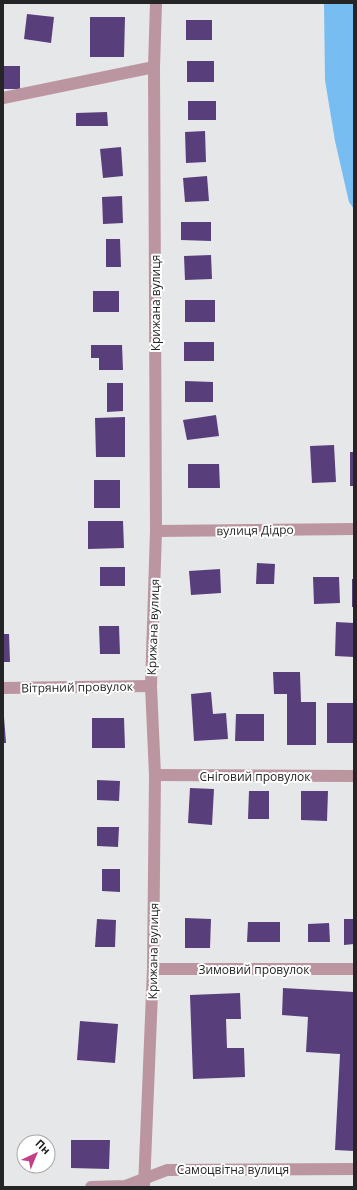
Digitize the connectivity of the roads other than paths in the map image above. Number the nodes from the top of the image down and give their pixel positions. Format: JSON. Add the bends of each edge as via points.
{"nodes":[{"id":1,"x":156,"y":3,"type":"edge"},
{"id":2,"x":154,"y":66,"type":"junction"},
{"id":3,"x":3,"y":98,"type":"edge"},
{"id":4,"x":354,"y":529,"type":"edge"},
{"id":5,"x":156,"y":531,"type":"junction"},
{"id":6,"x":151,"y":686,"type":"junction"},
{"id":7,"x":3,"y":688,"type":"edge"},
{"id":8,"x":155,"y":775,"type":"junction"},
{"id":9,"x":354,"y":776,"type":"edge"},
{"id":10,"x":153,"y":969,"type":"junction"},
{"id":11,"x":354,"y":969,"type":"edge"},
{"id":12,"x":354,"y":1169,"type":"edge"},
{"id":13,"x":144,"y":1183,"type":"edge"},
{"id":14,"x":91,"y":1187,"type":"edge"}],
"edges":[{"from":1,"to":2,"type":"street","name":"Крижана вулиця"},
{"from":2,"to":3,"type":"street"},
{"from":2,"to":5,"type":"street","name":"Крижана вулиця"},
{"from":4,"to":5,"type":"street","name":"вулиця Дідро"},
{"from":5,"to":6,"type":"street","name":"Крижана вулиця"},
{"from":6,"to":7,"type":"street","name":"Вітряний провулок"},
{"from":6,"to":8,"type":"street","name":"Крижана вулиця"},
{"from":8,"to":9,"type":"street","name":"Сніговий провулок"},
{"from":8,"to":10,"type":"street","name":"Крижана вулиця"},
{"from":10,"to":11,"type":"street","name":"Зимовий провулок"},
{"from":10,"to":13,"type":"street","name":"Крижана вулиця"},
{"from":12,"to":13,"type":"street","name":"Самоцвітна вулиця","via":[[167,1170]]},
{"from":13,"to":14,"type":"street","name":"Самоцвітна вулиця"}]}
